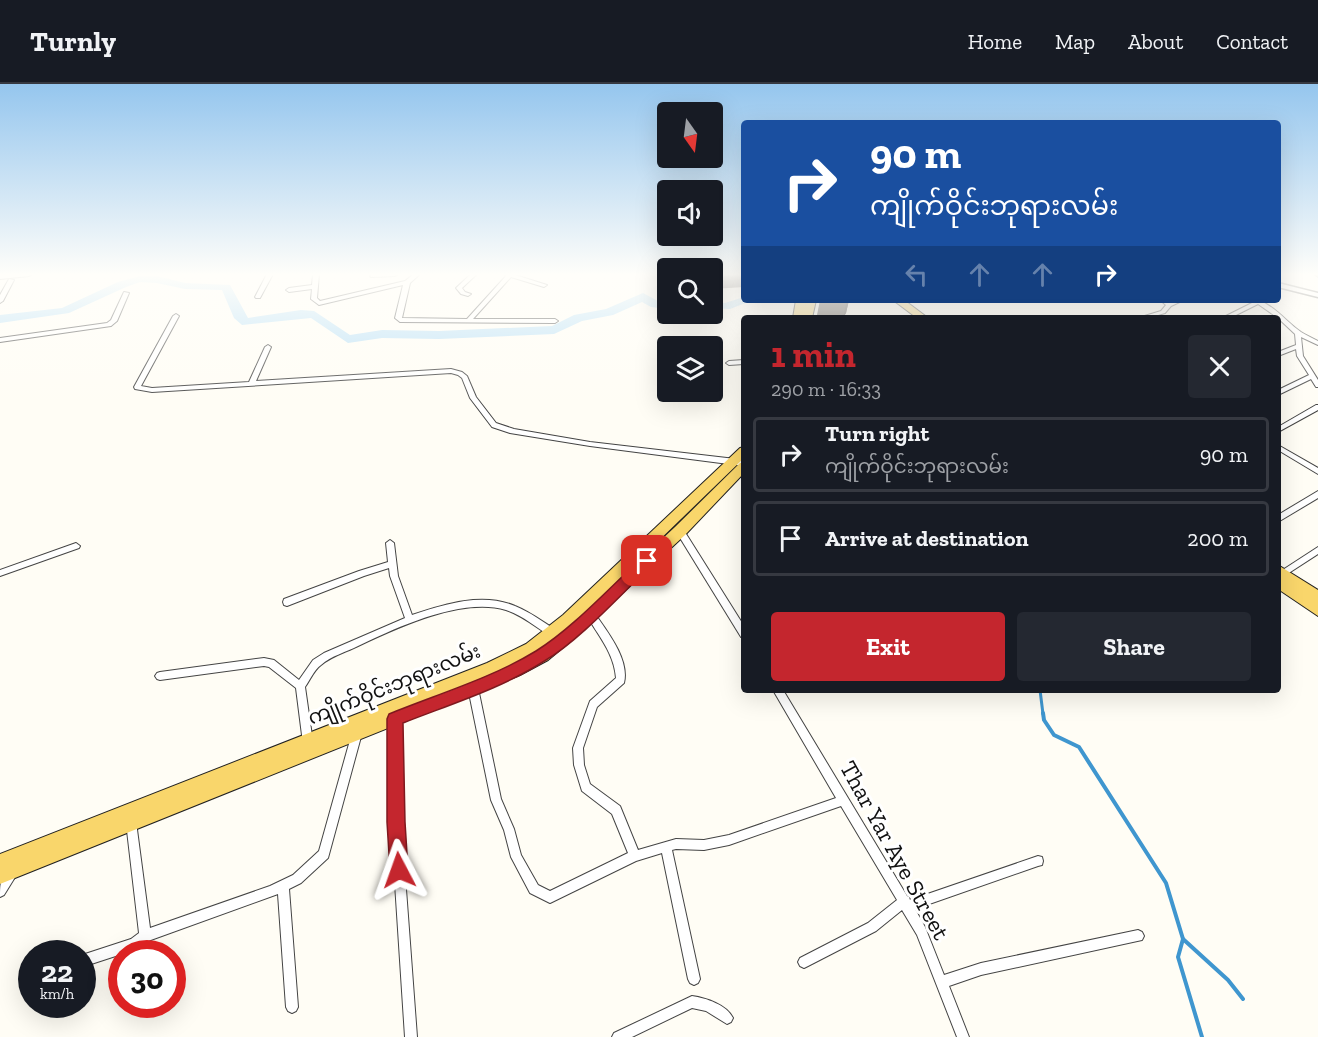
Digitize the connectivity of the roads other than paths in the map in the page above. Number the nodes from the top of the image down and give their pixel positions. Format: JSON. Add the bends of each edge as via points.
{"nodes":[{"id":1,"x":115,"y":318,"type":"edge"},
{"id":2,"x":175,"y":318,"type":"edge"},
{"id":3,"x":398,"y":318,"type":"edge"},
{"id":4,"x":470,"y":318,"type":"edge"},
{"id":5,"x":1281,"y":318,"type":"edge"},
{"id":6,"x":468,"y":321,"type":"junction"},
{"id":7,"x":555,"y":321,"type":"dead end"},
{"id":8,"x":1285,"y":321,"type":"junction"},
{"id":9,"x":1281,"y":323,"type":"edge"},
{"id":10,"x":1298,"y":333,"type":"junction"},
{"id":11,"x":0,"y":340,"type":"edge"},
{"id":12,"x":1318,"y":343,"type":"edge"},
{"id":13,"x":1298,"y":346,"type":"junction"},
{"id":14,"x":268,"y":347,"type":"dead end"},
{"id":15,"x":1281,"y":353,"type":"edge"},
{"id":16,"x":741,"y":362,"type":"edge"},
{"id":17,"x":729,"y":363,"type":"dead end"},
{"id":18,"x":1311,"y":377,"type":"junction"},
{"id":19,"x":251,"y":384,"type":"junction"},
{"id":20,"x":1318,"y":385,"type":"edge"},
{"id":21,"x":1281,"y":392,"type":"edge"},
{"id":22,"x":1318,"y":406,"type":"edge"},
{"id":23,"x":1281,"y":428,"type":"edge"},
{"id":24,"x":1281,"y":449,"type":"edge"},
{"id":25,"x":741,"y":460,"type":"edge"},
{"id":26,"x":1318,"y":471,"type":"edge"},
{"id":27,"x":1318,"y":494,"type":"edge"},
{"id":28,"x":1281,"y":517,"type":"edge"},
{"id":29,"x":674,"y":528,"type":"junction"},
{"id":30,"x":390,"y":543,"type":"dead end"},
{"id":31,"x":76,"y":546,"type":"dead end"},
{"id":32,"x":1318,"y":550,"type":"edge"},
{"id":33,"x":393,"y":564,"type":"junction"},
{"id":34,"x":0,"y":573,"type":"edge"},
{"id":35,"x":1281,"y":574,"type":"edge"},
{"id":36,"x":1281,"y":576,"type":"edge"},
{"id":37,"x":1281,"y":577,"type":"edge"},
{"id":38,"x":1318,"y":598,"type":"edge"},
{"id":39,"x":287,"y":602,"type":"dead end"},
{"id":40,"x":1318,"y":609,"type":"edge"},
{"id":41,"x":590,"y":614,"type":"junction"},
{"id":42,"x":410,"y":620,"type":"junction"},
{"id":43,"x":741,"y":629,"type":"edge"},
{"id":44,"x":556,"y":637,"type":"junction"},
{"id":45,"x":160,"y":676,"type":"dead end"},
{"id":46,"x":300,"y":686,"type":"junction"},
{"id":47,"x":473,"y":688,"type":"junction"},
{"id":48,"x":780,"y":693,"type":"edge"},
{"id":49,"x":395,"y":713,"type":"junction"},
{"id":50,"x":357,"y":734,"type":"junction"},
{"id":51,"x":308,"y":746,"type":"junction"},
{"id":52,"x":844,"y":800,"type":"junction"},
{"id":53,"x":130,"y":817,"type":"junction"},
{"id":54,"x":666,"y":846,"type":"junction"},
{"id":55,"x":635,"y":856,"type":"junction"},
{"id":56,"x":1038,"y":861,"type":"dead end"},
{"id":57,"x":4,"y":870,"type":"edge"},
{"id":58,"x":283,"y":885,"type":"junction"},
{"id":59,"x":0,"y":891,"type":"edge"},
{"id":60,"x":906,"y":904,"type":"junction"},
{"id":61,"x":145,"y":936,"type":"junction"},
{"id":62,"x":1138,"y":936,"type":"dead end"},
{"id":63,"x":96,"y":956,"type":"edge"},
{"id":64,"x":804,"y":963,"type":"dead end"},
{"id":65,"x":694,"y":979,"type":"dead end"},
{"id":66,"x":941,"y":982,"type":"junction"},
{"id":67,"x":292,"y":1007,"type":"dead end"},
{"id":68,"x":727,"y":1018,"type":"dead end"},
{"id":69,"x":411,"y":1037,"type":"edge"},
{"id":70,"x":618,"y":1037,"type":"edge"},
{"id":71,"x":963,"y":1037,"type":"edge"}],
"edges":[{"from":1,"to":11,"type":"street","via":[[109,325]]},
{"from":2,"to":19,"type":"street","via":[[137,387],[152,390]]},
{"from":3,"to":6,"type":"street"},
{"from":4,"to":6,"type":"street"},
{"from":5,"to":8,"type":"street"},
{"from":6,"to":7,"type":"street"},
{"from":8,"to":9,"type":"street"},
{"from":8,"to":10,"type":"street"},
{"from":10,"to":12,"type":"street"},
{"from":10,"to":13,"type":"street"},
{"from":13,"to":15,"type":"street"},
{"from":13,"to":18,"type":"street"},
{"from":14,"to":19,"type":"street"},
{"from":16,"to":17,"type":"street"},
{"from":18,"to":20,"type":"street"},
{"from":18,"to":21,"type":"street"},
{"from":19,"to":25,"type":"street","via":[[451,371],[465,377],[472,398],[494,425],[513,431],[590,444]]},
{"from":22,"to":23,"type":"street"},
{"from":24,"to":26,"type":"street"},
{"from":25,"to":29,"type":"main road","name":"ကျိုက်ဝိုင်းဘုရားလမ်း"},
{"from":27,"to":28,"type":"street"},
{"from":29,"to":41,"type":"main road","name":"ကျိုက်ဝိုင်းဘုရားလမ်း"},
{"from":29,"to":43,"type":"street"},
{"from":29,"to":44,"type":"main road","name":"ကျိုက်ဝိုင်းဘုရားလမ်း"},
{"from":30,"to":33,"type":"street"},
{"from":31,"to":34,"type":"street"},
{"from":32,"to":35,"type":"street"},
{"from":33,"to":39,"type":"street"},
{"from":33,"to":42,"type":"street"},
{"from":36,"to":38,"type":"main road"},
{"from":37,"to":40,"type":"main road"},
{"from":41,"to":44,"type":"main road","name":"ကျိုက်ဝိုင်းဘုရားလမ်း"},
{"from":41,"to":55,"type":"street","via":[[615,651],[621,680],[593,704],[578,748],[579,765],[586,787],[616,810]]},
{"from":42,"to":44,"type":"street","via":[[460,604],[507,606]]},
{"from":42,"to":46,"type":"street","via":[[327,656],[316,663]]},
{"from":44,"to":47,"type":"main road","name":"ကျိုက်ဝိုင်းဘုရားလမ်း","via":[[543,655]]},
{"from":44,"to":49,"type":"main road","name":"ကျိုက်ဝိုင်းဘုရားလမ်း"},
{"from":45,"to":46,"type":"street","via":[[264,662],[271,663]]},
{"from":46,"to":51,"type":"street"},
{"from":47,"to":49,"type":"main road","name":"ကျိုက်ဝိုင်းဘုရားလမ်း"},
{"from":47,"to":55,"type":"street","via":[[496,800],[516,857],[534,889],[550,897]]},
{"from":48,"to":52,"type":"street","name":"Thar Yar Aye Street"},
{"from":49,"to":50,"type":"main road","name":"ကျိုက်ဝိုင်းဘုရားလမ်း"},
{"from":49,"to":51,"type":"main road","name":"ကျိုက်ဝိုင်းဘုရားလမ်း"},
{"from":49,"to":69,"type":"street","via":[[396,822]]},
{"from":50,"to":51,"type":"main road","name":"ကျိုက်ဝိုင်းဘုရားလမ်း"},
{"from":50,"to":58,"type":"street","via":[[324,854],[297,879]]},
{"from":51,"to":53,"type":"main road","name":"ကျိုက်ဝိုင်းဘုရားလမ်း"},
{"from":52,"to":54,"type":"street","via":[[729,840]]},
{"from":52,"to":60,"type":"street","name":"Thar Yar Aye Street"},
{"from":53,"to":57,"type":"main road","name":"ကျိုက်ဝိုင်းဘုရားလမ်း"},
{"from":53,"to":61,"type":"street"},
{"from":54,"to":55,"type":"street"},
{"from":54,"to":65,"type":"street"},
{"from":56,"to":60,"type":"street"},
{"from":57,"to":59,"type":"street"},
{"from":58,"to":61,"type":"street"},
{"from":58,"to":67,"type":"street"},
{"from":60,"to":64,"type":"street"},
{"from":60,"to":66,"type":"street","name":"Thar Yar Aye Street"},
{"from":61,"to":63,"type":"street","via":[[134,944]]},
{"from":62,"to":66,"type":"street","via":[[981,969]]},
{"from":66,"to":71,"type":"street","name":"Thar Yar Aye Street"},
{"from":68,"to":70,"type":"street","via":[[713,1007],[692,1002]]}]}
